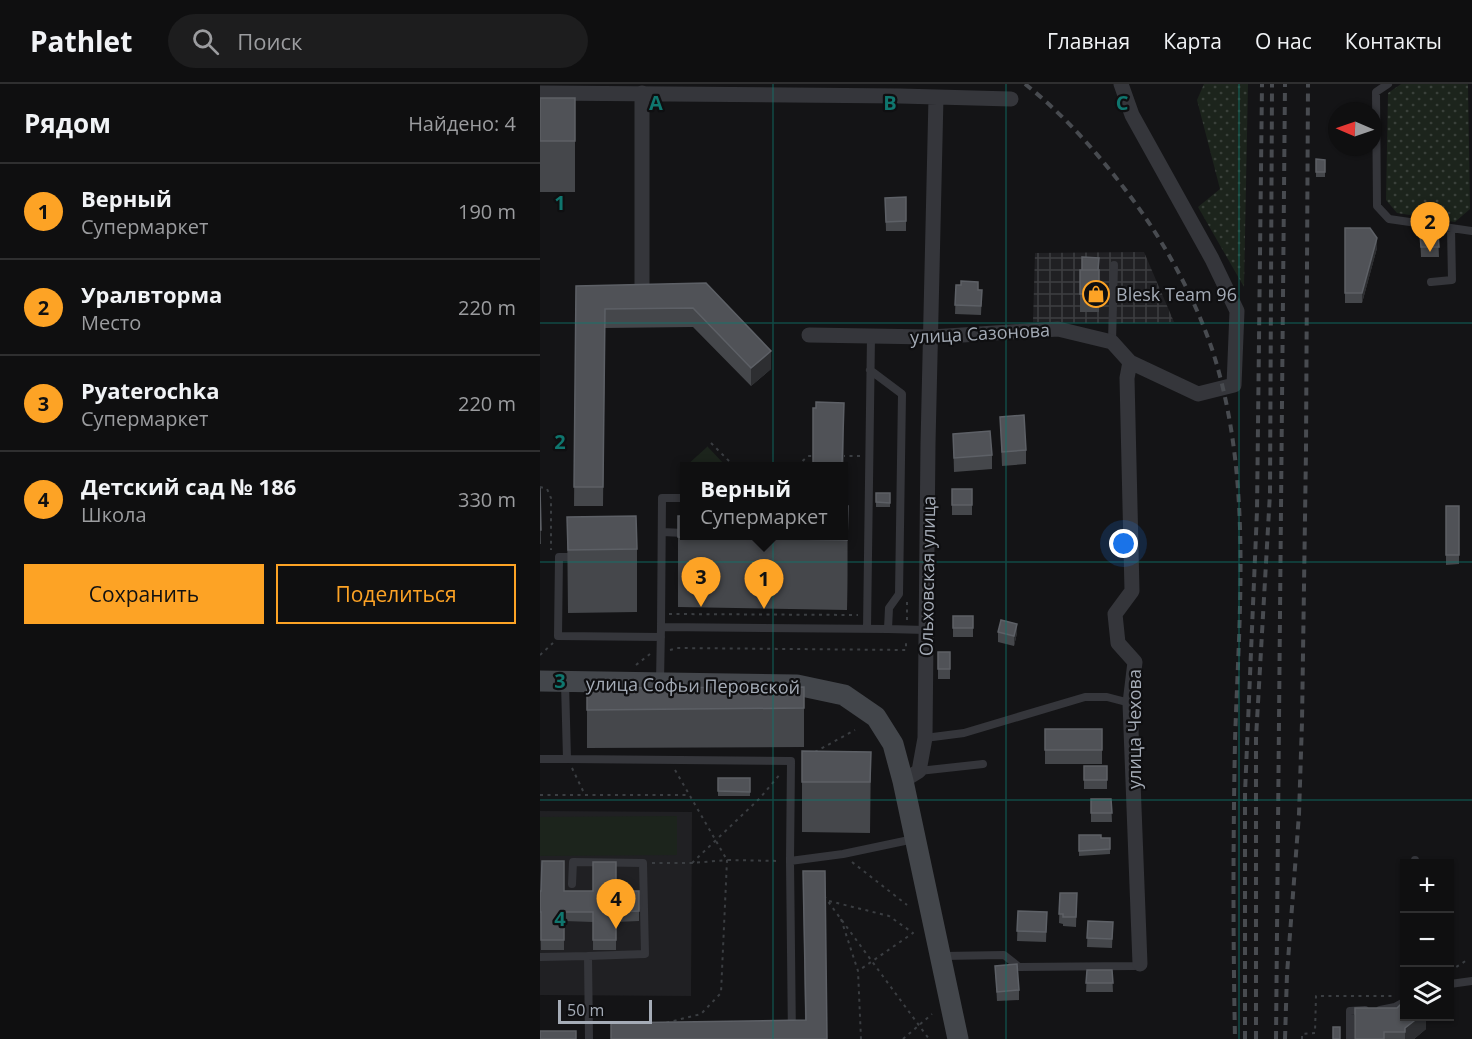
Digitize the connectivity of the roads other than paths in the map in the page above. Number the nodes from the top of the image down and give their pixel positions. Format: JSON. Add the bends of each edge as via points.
{"nodes":[{"id":1,"x":1121,"y":84,"type":"edge"},
{"id":2,"x":1388,"y":84,"type":"edge"},
{"id":3,"x":540,"y":93,"type":"edge"},
{"id":4,"x":642,"y":93,"type":"junction"},
{"id":5,"x":936,"y":97,"type":"junction"},
{"id":6,"x":1011,"y":99,"type":"dead end"},
{"id":7,"x":1451,"y":228,"type":"junction"},
{"id":8,"x":1472,"y":231,"type":"edge"},
{"id":9,"x":1114,"y":265,"type":"dead end"},
{"id":10,"x":1431,"y":282,"type":"dead end"},
{"id":11,"x":637,"y":286,"type":"edge"},
{"id":12,"x":809,"y":335,"type":"dead end"},
{"id":13,"x":871,"y":336,"type":"junction"},
{"id":14,"x":931,"y":337,"type":"junction"},
{"id":15,"x":1112,"y":342,"type":"junction"},
{"id":16,"x":1130,"y":362,"type":"junction"},
{"id":17,"x":870,"y":370,"type":"junction"},
{"id":18,"x":680,"y":498,"type":"edge"},
{"id":19,"x":662,"y":532,"type":"junction"},
{"id":20,"x":680,"y":533,"type":"edge"},
{"id":21,"x":591,"y":557,"type":"edge"},
{"id":22,"x":661,"y":627,"type":"junction"},
{"id":23,"x":867,"y":629,"type":"junction"},
{"id":24,"x":888,"y":629,"type":"junction"},
{"id":25,"x":926,"y":630,"type":"junction"},
{"id":26,"x":661,"y":637,"type":"junction"},
{"id":27,"x":540,"y":681,"type":"edge"},
{"id":28,"x":565,"y":682,"type":"junction"},
{"id":29,"x":660,"y":682,"type":"junction"},
{"id":30,"x":1130,"y":703,"type":"junction"},
{"id":31,"x":925,"y":738,"type":"junction"},
{"id":32,"x":540,"y":759,"type":"edge"},
{"id":33,"x":567,"y":759,"type":"junction"},
{"id":34,"x":983,"y":764,"type":"dead end"},
{"id":35,"x":911,"y":776,"type":"junction"},
{"id":36,"x":915,"y":839,"type":"junction"},
{"id":37,"x":790,"y":861,"type":"junction"},
{"id":38,"x":573,"y":884,"type":"dead end"},
{"id":39,"x":588,"y":956,"type":"junction"},
{"id":40,"x":941,"y":956,"type":"junction"},
{"id":41,"x":540,"y":957,"type":"edge"},
{"id":42,"x":1140,"y":964,"type":"joint"},
{"id":43,"x":1472,"y":981,"type":"edge"},
{"id":44,"x":1454,"y":983,"type":"edge"},
{"id":45,"x":1400,"y":1004,"type":"edge"},
{"id":46,"x":589,"y":1039,"type":"edge"},
{"id":47,"x":792,"y":1039,"type":"edge"},
{"id":48,"x":958,"y":1039,"type":"edge"},
{"id":49,"x":1350,"y":1039,"type":"edge"}],
"edges":[{"from":1,"to":16,"type":"street","via":[[1132,115],[1237,311],[1234,385],[1198,394]]},
{"from":2,"to":7,"type":"lane","via":[[1376,92],[1377,206],[1389,219]]},
{"from":3,"to":4,"type":"street"},
{"from":4,"to":5,"type":"street"},
{"from":4,"to":11,"type":"street"},
{"from":5,"to":6,"type":"street"},
{"from":5,"to":14,"type":"street","name":"Ольховская улица"},
{"from":7,"to":8,"type":"lane"},
{"from":7,"to":10,"type":"lane","via":[[1452,280]]},
{"from":9,"to":15,"type":"lane"},
{"from":12,"to":13,"type":"street","name":"улица Сазонова"},
{"from":13,"to":14,"type":"street","name":"улица Сазонова"},
{"from":13,"to":17,"type":"lane"},
{"from":14,"to":15,"type":"street","name":"улица Сазонова","via":[[1058,329]]},
{"from":14,"to":25,"type":"street","name":"Ольховская улица"},
{"from":15,"to":16,"type":"street"},
{"from":16,"to":30,"type":"street","name":"улица Чехова","via":[[1127,378],[1132,591],[1115,614],[1118,643],[1135,662]]},
{"from":17,"to":23,"type":"lane"},
{"from":17,"to":24,"type":"lane","via":[[902,394],[899,594],[889,608]]},
{"from":18,"to":19,"type":"lane","via":[[662,498]]},
{"from":19,"to":20,"type":"lane"},
{"from":19,"to":22,"type":"lane"},
{"from":21,"to":26,"type":"lane","via":[[559,557],[558,636]]},
{"from":22,"to":23,"type":"lane"},
{"from":22,"to":26,"type":"lane"},
{"from":23,"to":24,"type":"lane"},
{"from":24,"to":25,"type":"lane"},
{"from":25,"to":31,"type":"street","name":"Ольховская улица"},
{"from":26,"to":29,"type":"lane"},
{"from":27,"to":28,"type":"street","name":"улица Софьи Перовской"},
{"from":28,"to":29,"type":"street","name":"улица Софьи Перовской"},
{"from":28,"to":33,"type":"lane"},
{"from":29,"to":35,"type":"street","name":"улица Софьи Перовской","via":[[797,685],[843,695],[876,717]]},
{"from":30,"to":31,"type":"lane","via":[[1085,697],[964,733]]},
{"from":30,"to":42,"type":"street","name":"улица Чехова"},
{"from":31,"to":35,"type":"street","name":"Ольховская улица"},
{"from":32,"to":33,"type":"lane"},
{"from":33,"to":37,"type":"lane","via":[[791,761]]},
{"from":34,"to":35,"type":"lane"},
{"from":35,"to":36,"type":"street","name":"Ольховская улица"},
{"from":36,"to":37,"type":"lane"},
{"from":36,"to":40,"type":"street","name":"Ольховская улица"},
{"from":37,"to":47,"type":"lane"},
{"from":38,"to":39,"type":"lane","via":[[573,862],[644,862],[645,954]]},
{"from":39,"to":41,"type":"lane"},
{"from":39,"to":46,"type":"lane"},
{"from":40,"to":42,"type":"lane","via":[[1004,955],[1019,967]]},
{"from":40,"to":48,"type":"street","name":"Ольховская улица"},
{"from":43,"to":44,"type":"lane"},
{"from":45,"to":49,"type":"lane","via":[[1381,1010],[1350,1011]]}]}
